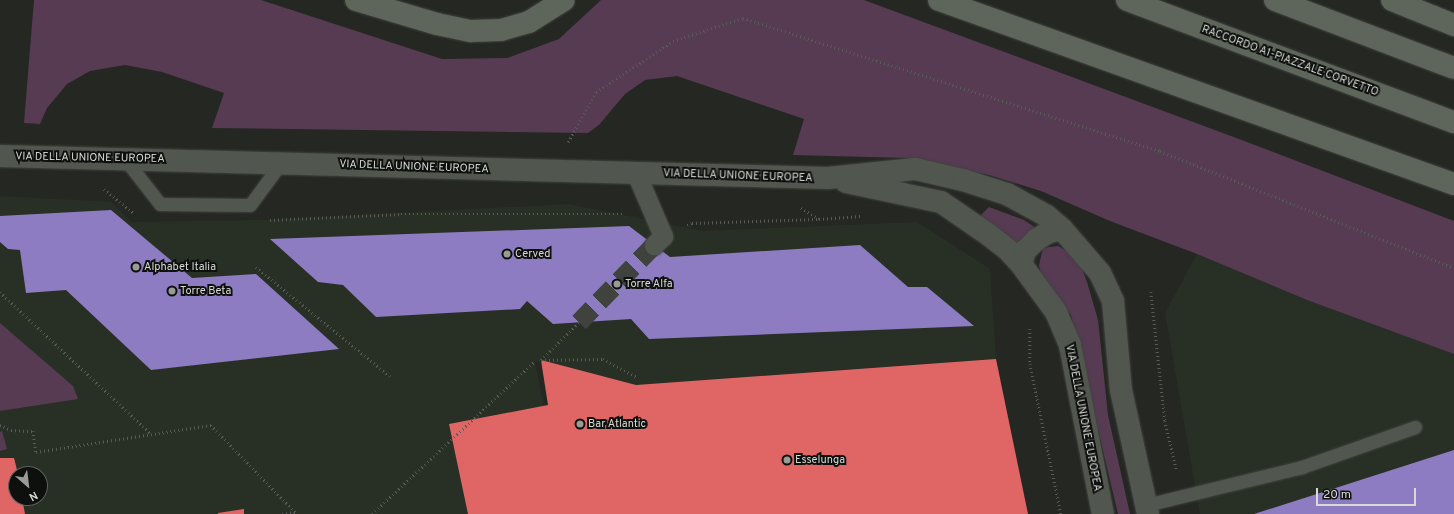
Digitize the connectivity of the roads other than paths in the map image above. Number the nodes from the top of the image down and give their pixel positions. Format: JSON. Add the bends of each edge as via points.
{"nodes":[{"id":1,"x":356,"y":0,"type":"edge"},
{"id":2,"x":564,"y":0,"type":"edge"},
{"id":3,"x":939,"y":0,"type":"edge"},
{"id":4,"x":1127,"y":0,"type":"edge"},
{"id":5,"x":1275,"y":0,"type":"edge"},
{"id":6,"x":1392,"y":0,"type":"edge"},
{"id":7,"x":1454,"y":25,"type":"edge"},
{"id":8,"x":1454,"y":68,"type":"edge"},
{"id":9,"x":1454,"y":122,"type":"edge"},
{"id":10,"x":0,"y":156,"type":"edge"},
{"id":11,"x":125,"y":159,"type":"junction"},
{"id":12,"x":281,"y":163,"type":"junction"},
{"id":13,"x":636,"y":173,"type":"junction"},
{"id":14,"x":828,"y":178,"type":"junction"},
{"id":15,"x":1454,"y":184,"type":"edge"},
{"id":16,"x":1062,"y":229,"type":"junction"},
{"id":17,"x":658,"y":240,"type":"road end"},
{"id":18,"x":1021,"y":264,"type":"junction"},
{"id":19,"x":1415,"y":427,"type":"dead end"},
{"id":20,"x":1147,"y":509,"type":"edge"},
{"id":21,"x":1103,"y":514,"type":"edge"}],
"edges":[{"from":1,"to":2,"type":"highway","via":[[437,24],[471,31],[501,30],[529,22]]},
{"from":3,"to":15,"type":"highway"},
{"from":4,"to":9,"type":"highway","name":"RACCORDO A1-PIAZZALE CORVETTO"},
{"from":5,"to":8,"type":"highway"},
{"from":6,"to":7,"type":"highway"},
{"from":10,"to":11,"type":"street","name":"VIA DELLA UNIONE EUROPEA"},
{"from":11,"to":12,"type":"street","name":"VIA DELLA UNIONE EUROPEA"},
{"from":11,"to":12,"type":"lane","via":[[160,204],[250,205]]},
{"from":12,"to":13,"type":"street","name":"VIA DELLA UNIONE EUROPEA"},
{"from":13,"to":14,"type":"street","name":"VIA DELLA UNIONE EUROPEA"},
{"from":13,"to":17,"type":"street"},
{"from":14,"to":16,"type":"street","name":"VIA DELLA UNIONE EUROPEA","via":[[915,169],[1007,194],[1047,216]]},
{"from":14,"to":18,"type":"street","name":"VIA DELLA UNIONE EUROPEA","via":[[941,202],[989,235]]},
{"from":16,"to":18,"type":"street","via":[[1049,232],[1036,240],[1025,251]]},
{"from":16,"to":20,"type":"street","name":"VIA DELLA UNIONE EUROPEA","via":[[1100,273],[1113,301],[1121,390]]},
{"from":18,"to":21,"type":"street","name":"VIA DELLA UNIONE EUROPEA","via":[[1056,312],[1070,345]]},
{"from":19,"to":20,"type":"lane","via":[[1302,467],[1181,496]]}]}
